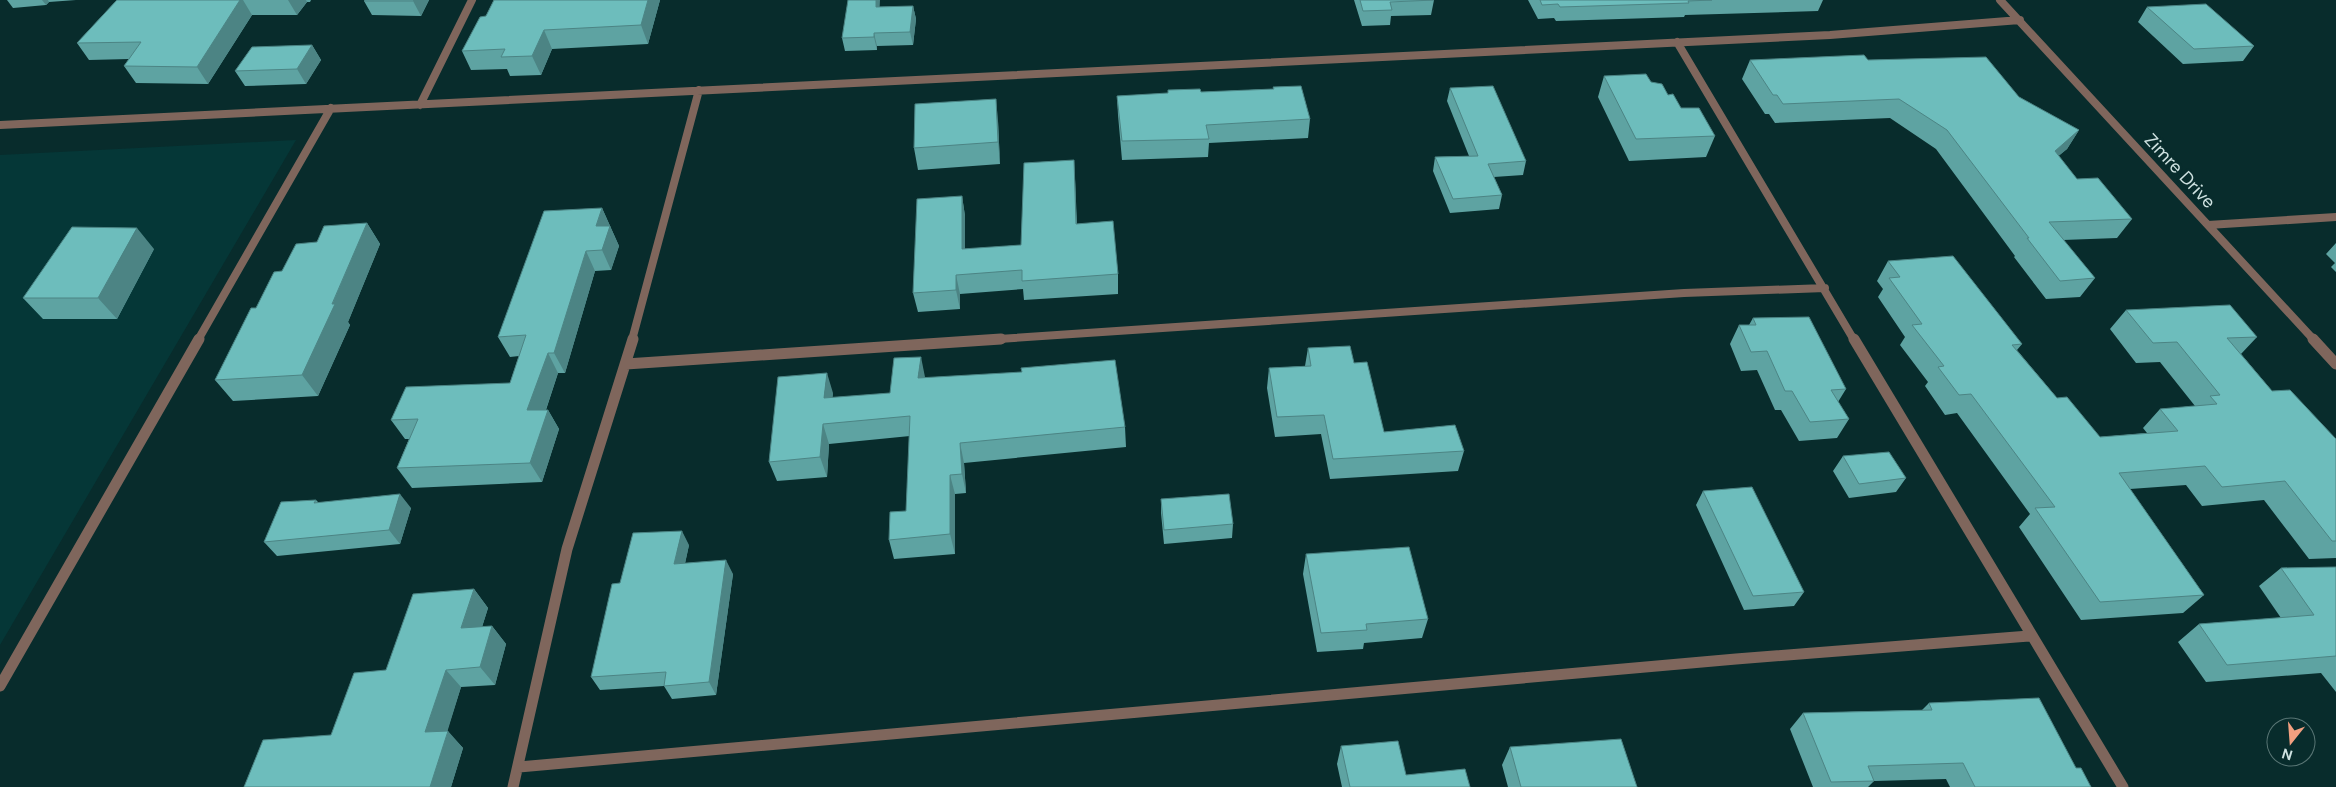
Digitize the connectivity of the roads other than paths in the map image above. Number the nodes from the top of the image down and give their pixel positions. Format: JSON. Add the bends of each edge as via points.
{"nodes":[{"id":1,"x":472,"y":0,"type":"edge"},
{"id":2,"x":2000,"y":0,"type":"edge"},
{"id":3,"x":2020,"y":20,"type":"junction"},
{"id":4,"x":1677,"y":42,"type":"junction"},
{"id":5,"x":699,"y":90,"type":"junction"},
{"id":6,"x":420,"y":105,"type":"junction"},
{"id":7,"x":331,"y":108,"type":"junction"},
{"id":8,"x":0,"y":125,"type":"edge"},
{"id":9,"x":2336,"y":217,"type":"edge"},
{"id":10,"x":2208,"y":225,"type":"junction"},
{"id":11,"x":1825,"y":288,"type":"junction"},
{"id":12,"x":626,"y":364,"type":"junction"},
{"id":13,"x":2336,"y":364,"type":"edge"},
{"id":14,"x":2030,"y":636,"type":"junction"},
{"id":15,"x":0,"y":686,"type":"edge"},
{"id":16,"x":519,"y":767,"type":"junction"},
{"id":17,"x":513,"y":787,"type":"edge"},
{"id":18,"x":2123,"y":787,"type":"edge"}],
"edges":[{"from":1,"to":6,"type":"street"},
{"from":2,"to":3,"type":"street","name":"Zimre Drive"},
{"from":3,"to":4,"type":"street","via":[[1830,35]]},
{"from":3,"to":10,"type":"street","name":"Zimre Drive"},
{"from":4,"to":5,"type":"street"},
{"from":4,"to":11,"type":"street"},
{"from":5,"to":6,"type":"street"},
{"from":5,"to":12,"type":"street"},
{"from":6,"to":7,"type":"street"},
{"from":7,"to":8,"type":"street"},
{"from":7,"to":15,"type":"street"},
{"from":9,"to":10,"type":"street"},
{"from":10,"to":13,"type":"street","name":"Zimre Drive"},
{"from":11,"to":12,"type":"street","via":[[1684,293]]},
{"from":11,"to":14,"type":"street"},
{"from":12,"to":16,"type":"street","via":[[567,549]]},
{"from":14,"to":16,"type":"street"},
{"from":14,"to":18,"type":"street"},
{"from":16,"to":17,"type":"street"}]}
